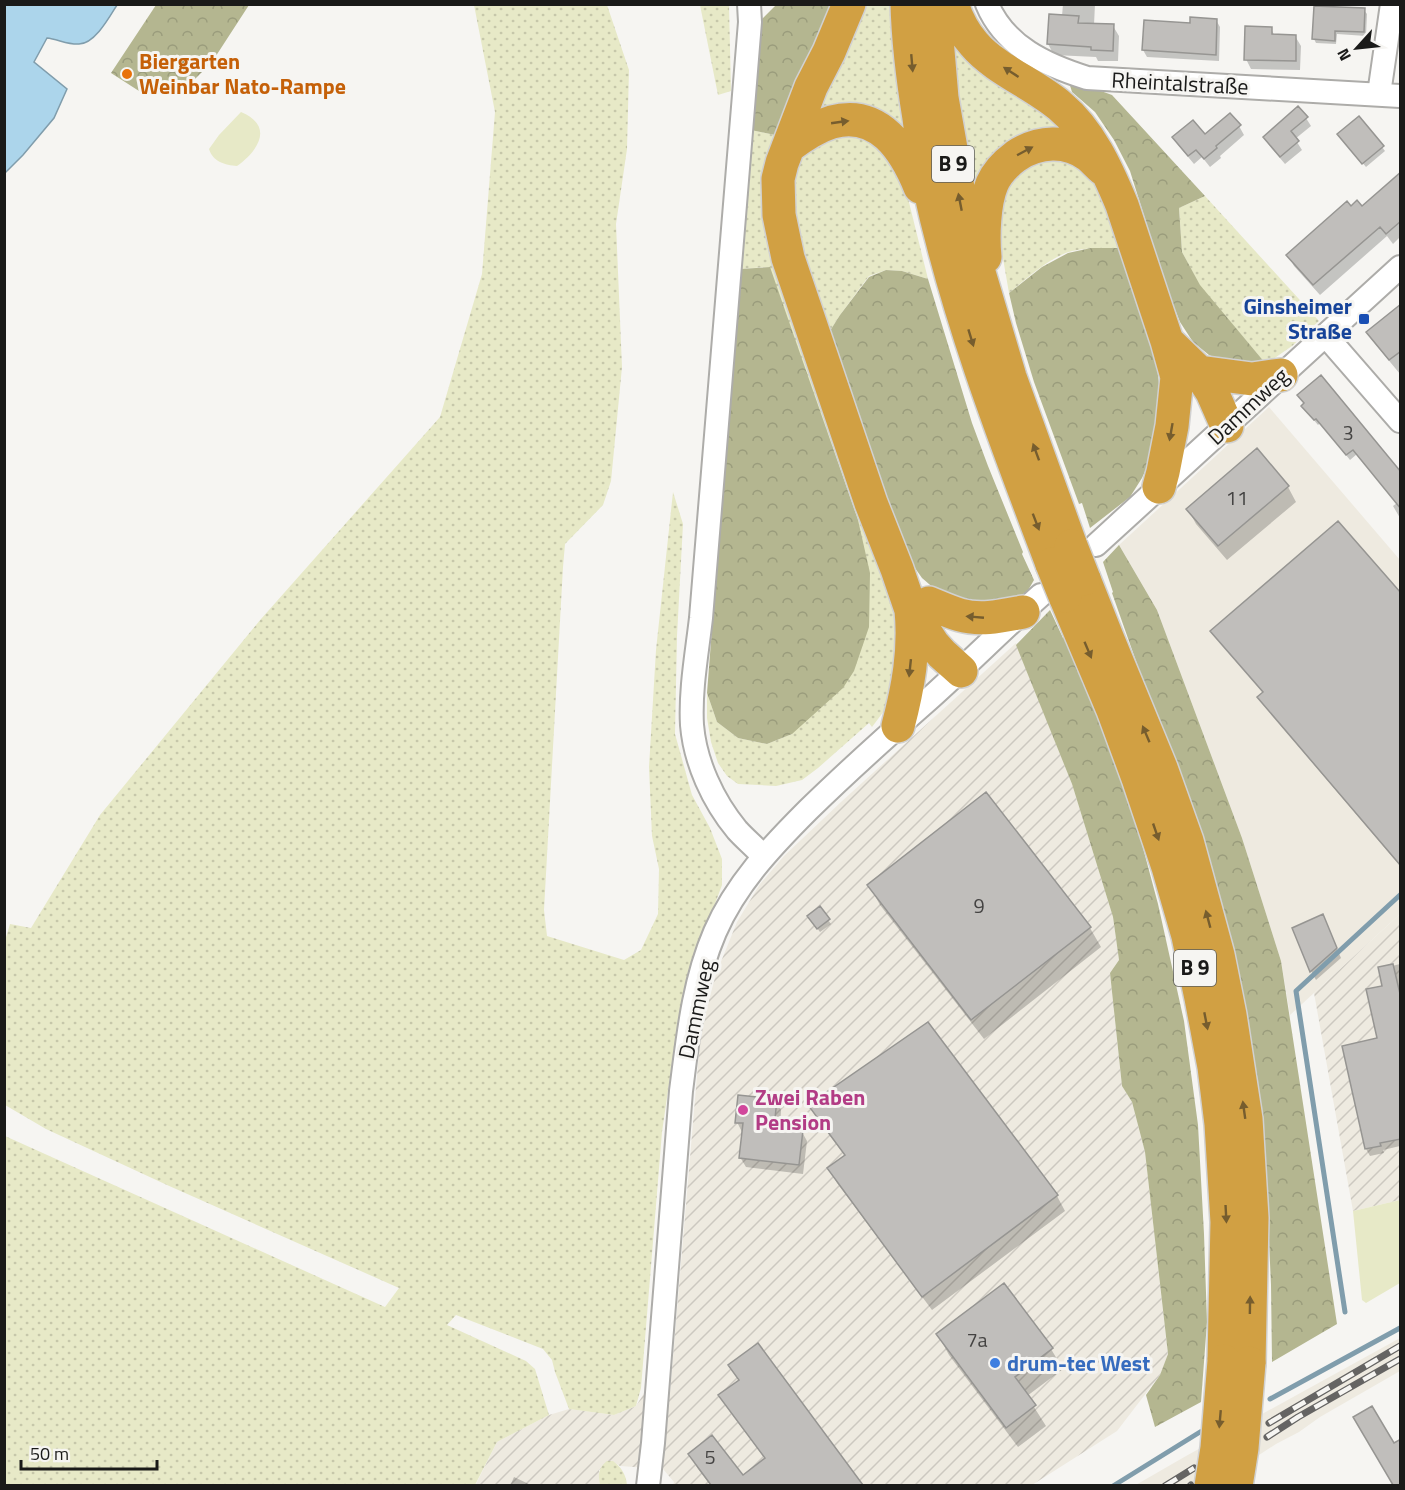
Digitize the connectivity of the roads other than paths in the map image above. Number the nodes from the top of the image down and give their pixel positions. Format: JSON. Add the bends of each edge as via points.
{"nodes":[{"id":1,"x":749,"y":4,"type":"edge"},
{"id":2,"x":849,"y":4,"type":"edge"},
{"id":3,"x":907,"y":4,"type":"edge"},
{"id":4,"x":934,"y":4,"type":"edge"},
{"id":5,"x":952,"y":4,"type":"edge"},
{"id":6,"x":987,"y":4,"type":"edge"},
{"id":7,"x":1392,"y":4,"type":"edge"},
{"id":8,"x":1390,"y":95,"type":"edge"},
{"id":9,"x":788,"y":147,"type":"junction"},
{"id":10,"x":1107,"y":173,"type":"junction"},
{"id":11,"x":948,"y":262,"type":"junction"},
{"id":12,"x":1401,"y":267,"type":"edge"},
{"id":13,"x":992,"y":319,"type":"junction"},
{"id":14,"x":1326,"y":336,"type":"junction"},
{"id":15,"x":1188,"y":374,"type":"junction"},
{"id":16,"x":1281,"y":375,"type":"junction"},
{"id":17,"x":1401,"y":421,"type":"edge"},
{"id":18,"x":1227,"y":426,"type":"junction"},
{"id":19,"x":1159,"y":487,"type":"junction"},
{"id":20,"x":1073,"y":551,"type":"junction"},
{"id":21,"x":1053,"y":595,"type":"junction"},
{"id":22,"x":920,"y":606,"type":"junction"},
{"id":23,"x":961,"y":671,"type":"junction"},
{"id":24,"x":898,"y":726,"type":"junction"},
{"id":25,"x":764,"y":856,"type":"junction"},
{"id":26,"x":1236,"y":1362,"type":"junction"},
{"id":27,"x":648,"y":1485,"type":"edge"},
{"id":28,"x":1211,"y":1485,"type":"edge"},
{"id":29,"x":1236,"y":1485,"type":"edge"}],
"edges":[{"from":1,"to":25,"type":"street","via":[[692,723],[705,776],[721,806]]},
{"from":2,"to":9,"type":"highway"},
{"from":3,"to":11,"type":"highway","number":"B 9","one_way":true,"via":[[927,173]]},
{"from":13,"to":4,"type":"highway","number":"B 9","one_way":true,"via":[[954,172],[942,98]]},
{"from":10,"to":5,"type":"highway","one_way":true,"via":[[1090,139],[1061,107],[974,44]]},
{"from":6,"to":8,"type":"street","name":"Rheintalstraße","via":[[993,19],[1026,51],[1087,78]]},
{"from":7,"to":8,"type":"street"},
{"from":9,"to":11,"type":"highway","one_way":true,"via":[[831,122],[866,123],[880,129],[899,146],[915,173]]},
{"from":9,"to":22,"type":"highway","via":[[778,179],[788,258],[871,503],[897,568]]},
{"from":13,"to":10,"type":"highway","one_way":true,"via":[[984,247],[988,197],[1000,169],[1025,150],[1048,144],[1063,145],[1088,155]]},
{"from":10,"to":15,"type":"highway","via":[[1122,205],[1167,341]]},
{"from":11,"to":20,"type":"highway","number":"B 9","one_way":true,"via":[[994,410]]},
{"from":12,"to":14,"type":"street","name":"Dammweg"},
{"from":20,"to":13,"type":"highway","number":"B 9","one_way":true},
{"from":14,"to":16,"type":"street","name":"Dammweg"},
{"from":14,"to":17,"type":"street"},
{"from":15,"to":16,"type":"highway","via":[[1252,379]]},
{"from":15,"to":18,"type":"highway","via":[[1185,391],[1198,408]]},
{"from":15,"to":19,"type":"highway","one_way":true},
{"from":16,"to":18,"type":"street","name":"Dammweg"},
{"from":18,"to":19,"type":"street","name":"Dammweg"},
{"from":19,"to":20,"type":"street","name":"Dammweg"},
{"from":20,"to":21,"type":"highway","number":"B 9","bridge":true},
{"from":21,"to":22,"type":"highway","one_way":true,"via":[[1002,616],[971,618]]},
{"from":21,"to":23,"type":"street","name":"Dammweg"},
{"from":21,"to":26,"type":"highway","number":"B 9","via":[[1107,637],[1161,768],[1218,954],[1245,1119],[1252,1218]]},
{"from":22,"to":23,"type":"highway","via":[[943,624]]},
{"from":22,"to":24,"type":"highway","one_way":true},
{"from":23,"to":24,"type":"street","name":"Dammweg"},
{"from":24,"to":25,"type":"street","name":"Dammweg"},
{"from":25,"to":27,"type":"street","name":"Dammweg","via":[[737,892],[715,932],[692,1004],[681,1091]]},
{"from":26,"to":28,"type":"highway","number":"B 9","one_way":true,"bridge":true},
{"from":26,"to":29,"type":"highway","number":"B 9","bridge":true,"via":[[1244,1436]]}]}
